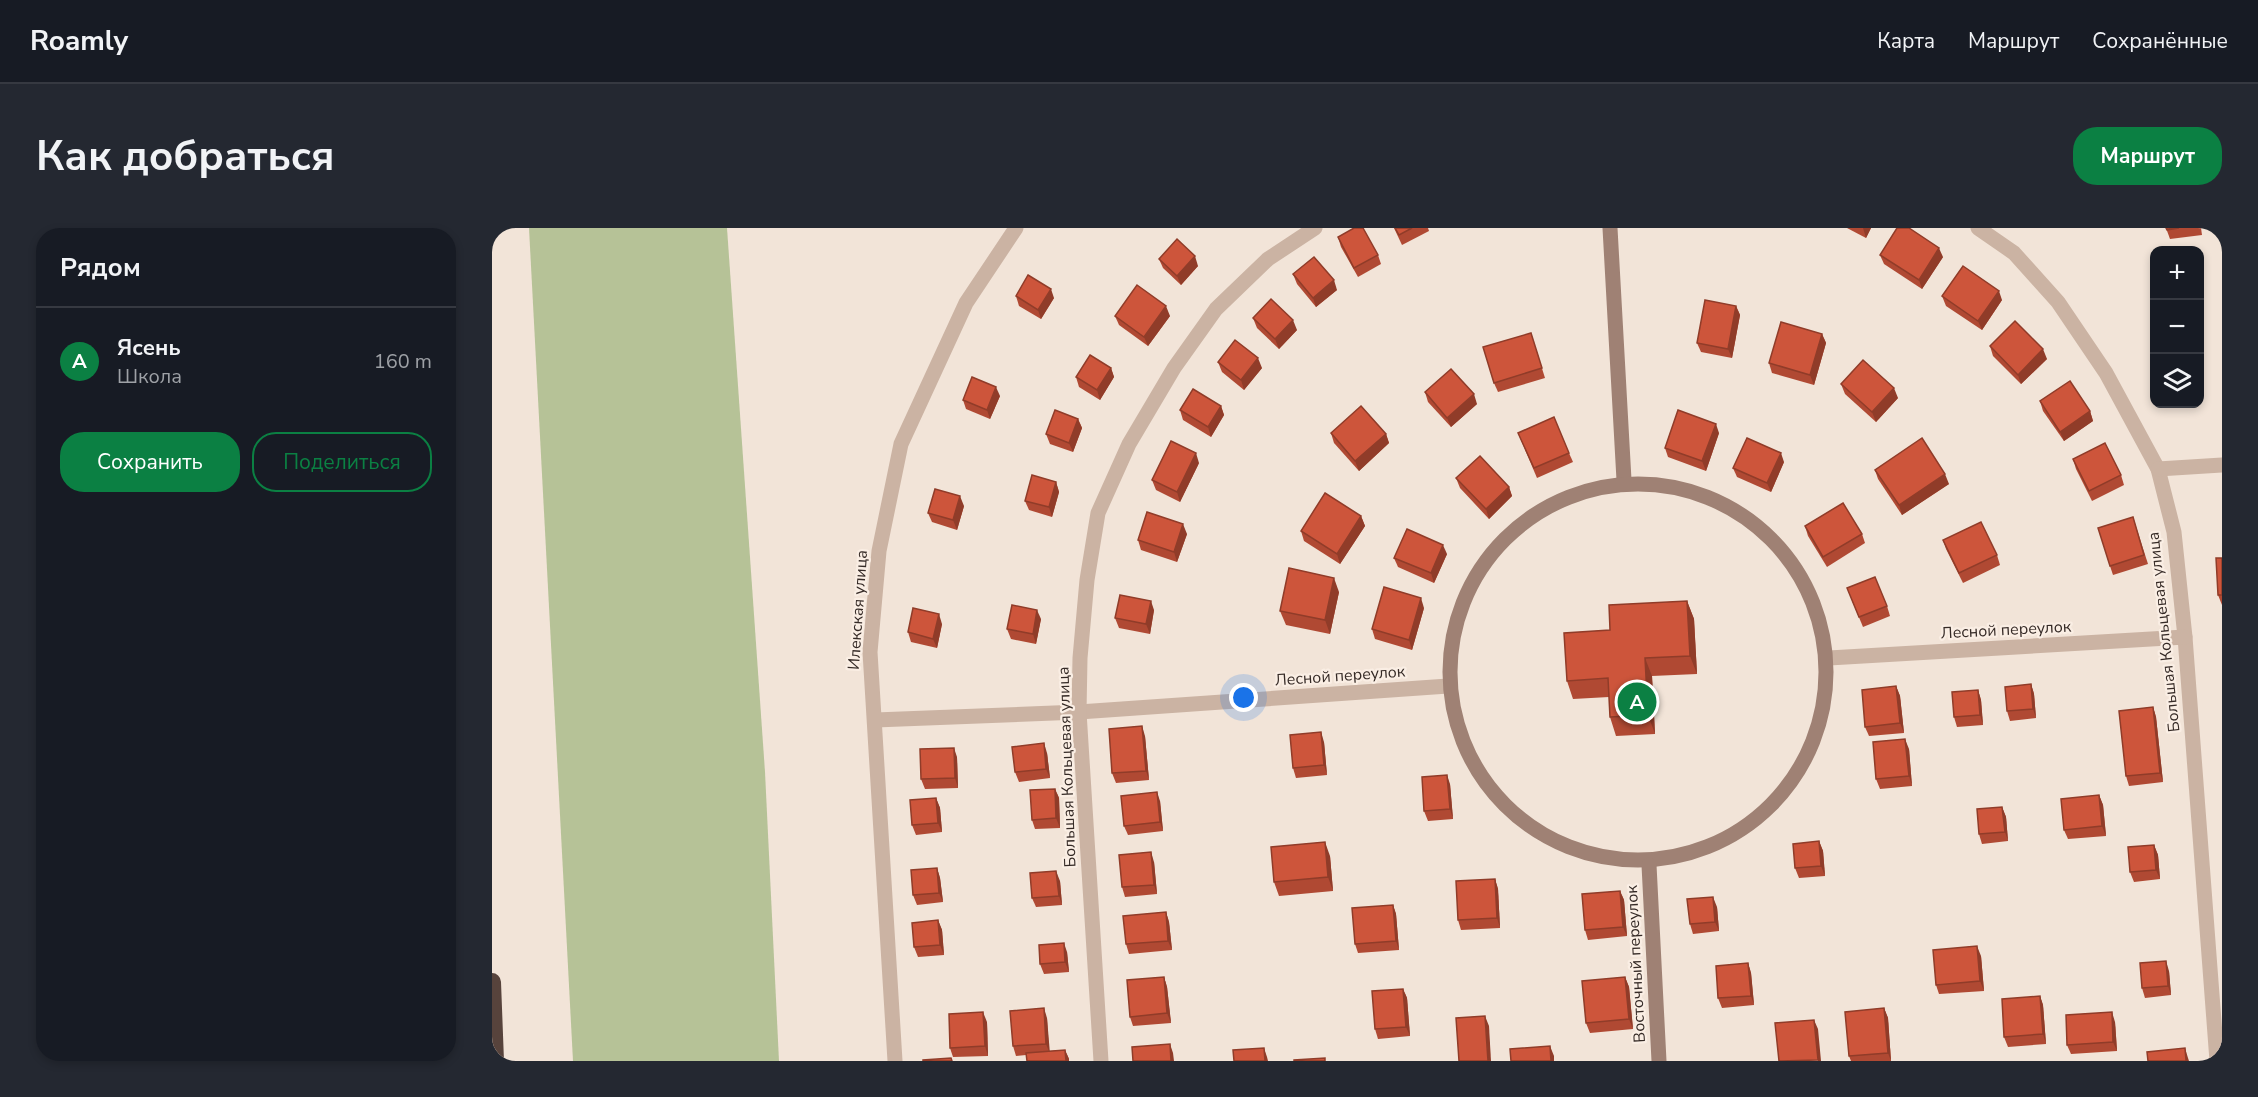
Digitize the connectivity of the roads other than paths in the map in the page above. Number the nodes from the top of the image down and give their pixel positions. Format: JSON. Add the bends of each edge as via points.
{"nodes":[{"id":1,"x":1016,"y":228,"type":"edge"},
{"id":2,"x":1315,"y":228,"type":"edge"},
{"id":3,"x":1610,"y":228,"type":"edge"},
{"id":4,"x":1978,"y":228,"type":"edge"},
{"id":5,"x":2222,"y":465,"type":"edge"},
{"id":6,"x":2158,"y":469,"type":"junction"},
{"id":7,"x":1624,"y":480,"type":"junction"},
{"id":8,"x":2185,"y":637,"type":"junction"},
{"id":9,"x":1829,"y":658,"type":"junction"},
{"id":10,"x":1448,"y":686,"type":"junction"},
{"id":11,"x":1079,"y":712,"type":"junction"},
{"id":12,"x":875,"y":720,"type":"junction"},
{"id":13,"x":1649,"y":864,"type":"junction"},
{"id":14,"x":492,"y":982,"type":"edge"},
{"id":15,"x":495,"y":1061,"type":"edge"},
{"id":16,"x":895,"y":1061,"type":"edge"},
{"id":17,"x":1101,"y":1061,"type":"edge"},
{"id":18,"x":1659,"y":1061,"type":"edge"},
{"id":19,"x":2217,"y":1061,"type":"edge"}],
"edges":[{"from":1,"to":12,"type":"street","name":"Илекская улица","via":[[966,303],[901,444],[879,551],[870,652]]},
{"from":2,"to":11,"type":"street","name":"Большая Кольцевая улица","via":[[1268,259],[1216,309],[1174,368],[1129,444],[1098,513],[1086,591]]},
{"from":3,"to":7,"type":"street"},
{"from":4,"to":6,"type":"street","name":"Большая Кольцевая улица","via":[[2014,253],[2058,302],[2106,373]]},
{"from":5,"to":6,"type":"street"},
{"from":6,"to":8,"type":"street","name":"Большая Кольцевая улица","via":[[2174,532]]},
{"from":7,"to":9,"type":"street","via":[[1658,483],[1699,494],[1748,519],[1777,544],[1797,571],[1818,614]]},
{"from":7,"to":10,"type":"street","via":[[1562,499],[1511,532],[1475,575],[1454,626]]},
{"from":8,"to":9,"type":"street","name":"Лесной переулок"},
{"from":8,"to":19,"type":"street","name":"Большая Кольцевая улица"},
{"from":9,"to":13,"type":"street","via":[[1816,740],[1773,803],[1722,840]]},
{"from":10,"to":11,"type":"street","name":"Лесной переулок"},
{"from":10,"to":13,"type":"street","via":[[1455,719],[1478,776],[1511,814],[1561,844],[1597,857]]},
{"from":11,"to":12,"type":"street","name":"Лесной переулок"},
{"from":11,"to":17,"type":"street","name":"Большая Кольцевая улица"},
{"from":12,"to":16,"type":"street","name":"Илекская улица"},
{"from":13,"to":18,"type":"street","name":"Восточный переулок"},
{"from":14,"to":15,"type":"highway"}]}
